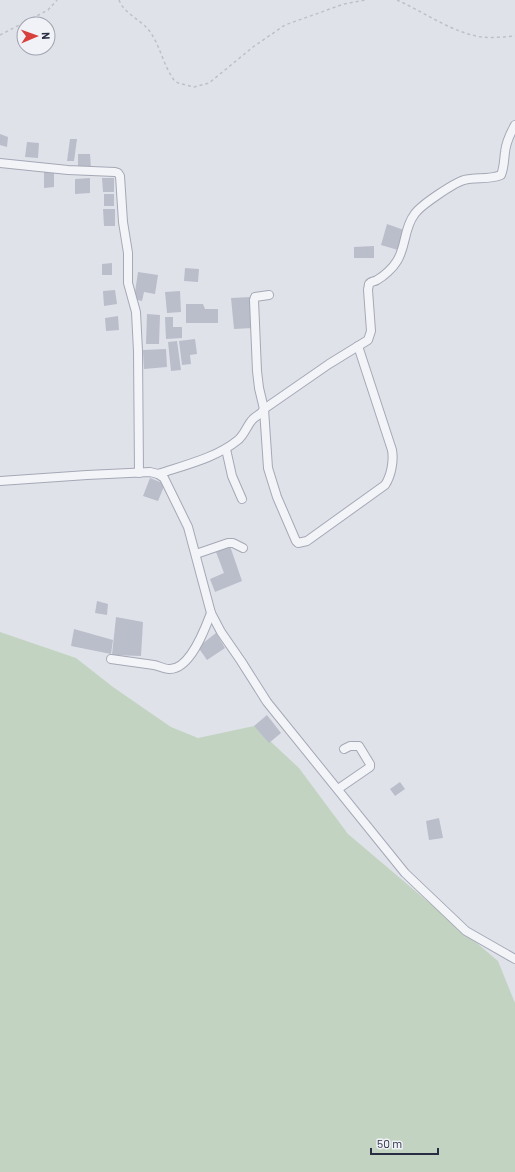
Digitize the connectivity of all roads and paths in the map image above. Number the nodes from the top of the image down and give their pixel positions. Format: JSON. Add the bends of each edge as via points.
{"nodes":[{"id":1,"x":57,"y":0,"type":"edge"},
{"id":2,"x":120,"y":0,"type":"edge"},
{"id":3,"x":365,"y":0,"type":"edge"},
{"id":4,"x":397,"y":0,"type":"edge"},
{"id":5,"x":0,"y":35,"type":"edge"},
{"id":6,"x":515,"y":36,"type":"edge"},
{"id":7,"x":515,"y":125,"type":"edge"},
{"id":8,"x":0,"y":163,"type":"edge"},
{"id":9,"x":269,"y":295,"type":"dead end"},
{"id":10,"x":358,"y":346,"type":"junction"},
{"id":11,"x":264,"y":409,"type":"junction"},
{"id":12,"x":226,"y":449,"type":"junction"},
{"id":13,"x":140,"y":473,"type":"junction"},
{"id":14,"x":158,"y":474,"type":"junction"},
{"id":15,"x":0,"y":481,"type":"edge"},
{"id":16,"x":242,"y":499,"type":"dead end"},
{"id":17,"x":243,"y":548,"type":"dead end"},
{"id":18,"x":196,"y":554,"type":"junction"},
{"id":19,"x":211,"y":613,"type":"junction"},
{"id":20,"x":111,"y":659,"type":"dead end"},
{"id":21,"x":344,"y":749,"type":"dead end"},
{"id":22,"x":338,"y":789,"type":"junction"},
{"id":23,"x":515,"y":959,"type":"edge"}],
"edges":[{"from":1,"to":5,"type":"path","via":[[48,10]]},
{"from":2,"to":3,"type":"path","via":[[124,9],[149,31],[174,80],[194,87],[203,86],[214,80],[253,47],[286,25],[344,4]]},
{"from":4,"to":6,"type":"path","via":[[469,34]]},
{"from":7,"to":10,"type":"street","via":[[508,138],[500,175],[463,180],[441,192],[414,213],[395,265],[369,285],[372,331],[368,340]]},
{"from":8,"to":13,"type":"street","via":[[118,173],[120,176],[128,253],[128,283],[136,312]]},
{"from":9,"to":11,"type":"street","via":[[255,297],[254,300],[257,371]]},
{"from":10,"to":11,"type":"street"},
{"from":10,"to":11,"type":"street","via":[[392,450],[389,479],[385,485],[307,541],[296,541],[277,497],[268,468]]},
{"from":11,"to":12,"type":"street","via":[[240,438]]},
{"from":12,"to":14,"type":"street","via":[[202,460]]},
{"from":12,"to":16,"type":"street","via":[[232,476]]},
{"from":13,"to":14,"type":"street"},
{"from":13,"to":15,"type":"street"},
{"from":14,"to":18,"type":"street","via":[[164,478],[174,497],[188,527]]},
{"from":17,"to":18,"type":"street","via":[[228,543]]},
{"from":18,"to":19,"type":"street"},
{"from":19,"to":20,"type":"street","via":[[195,650],[178,667],[170,669]]},
{"from":19,"to":22,"type":"street","via":[[267,702]]},
{"from":21,"to":22,"type":"street","via":[[359,746],[370,767]]},
{"from":22,"to":23,"type":"street","via":[[405,873],[466,931]]}]}
